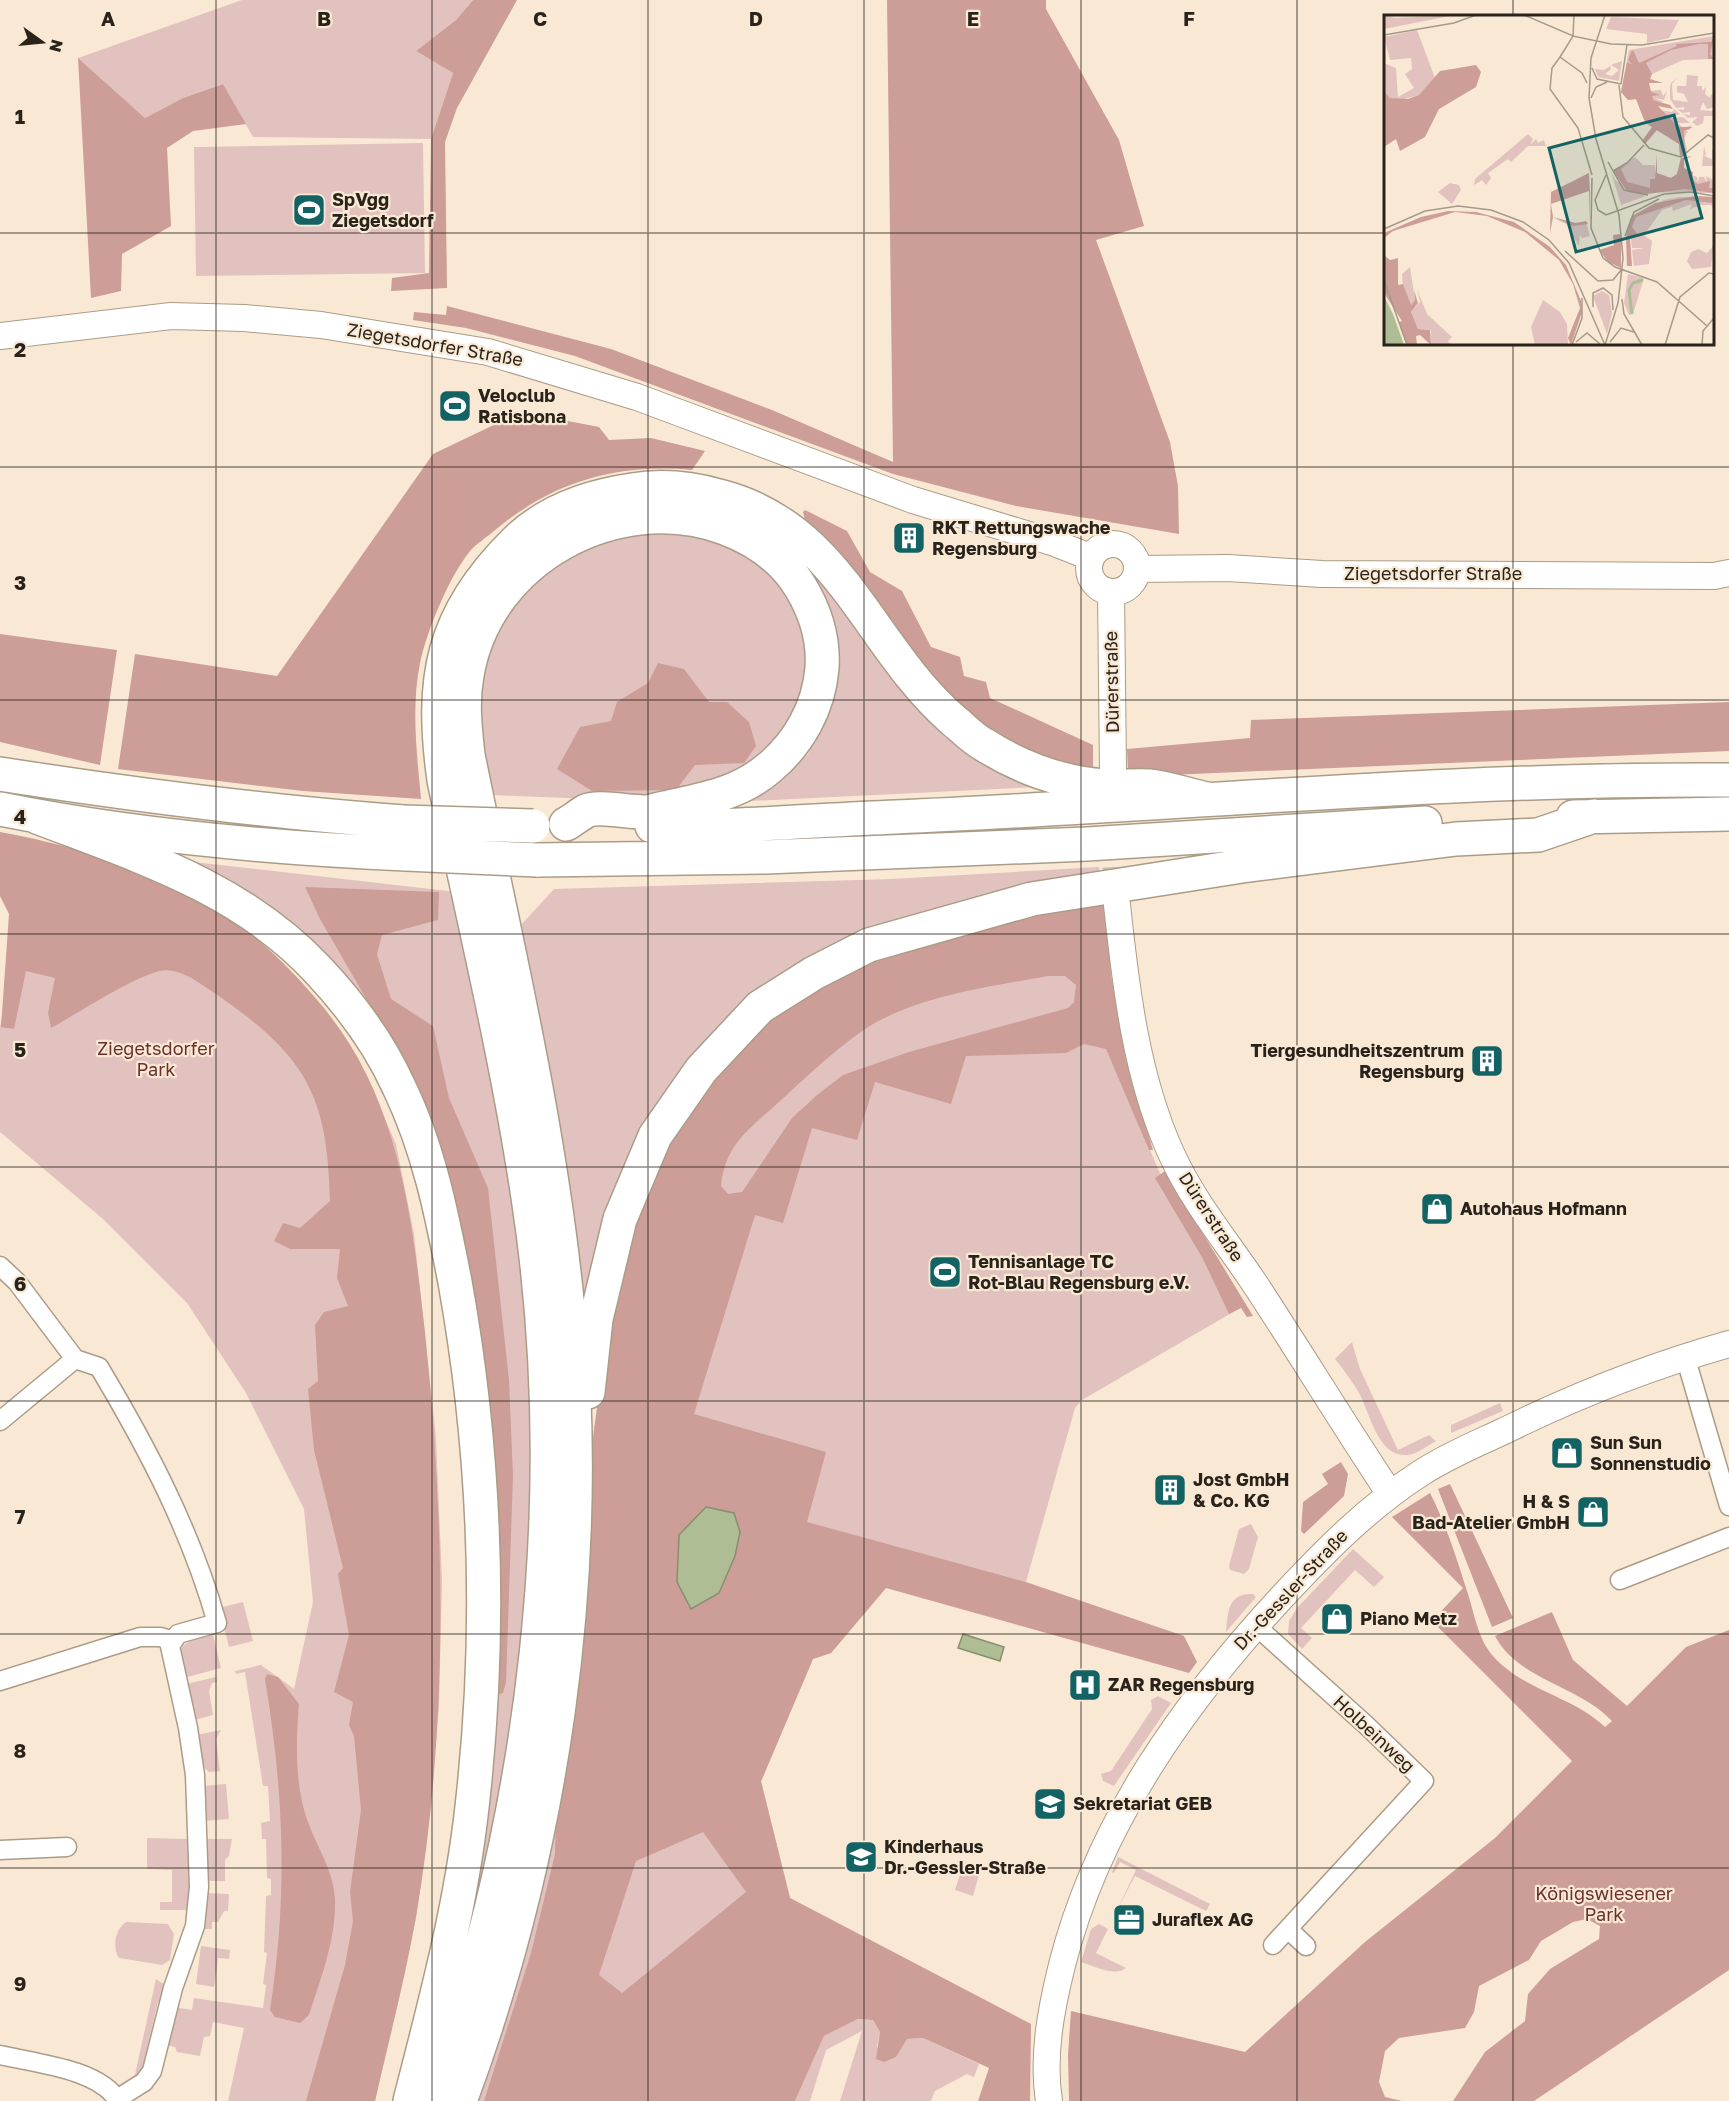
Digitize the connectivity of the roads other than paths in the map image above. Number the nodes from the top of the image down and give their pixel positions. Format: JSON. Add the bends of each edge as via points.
{"nodes":[{"id":1,"x":0,"y":336,"type":"edge"},
{"id":2,"x":1090,"y":557,"type":"junction"},
{"id":3,"x":1137,"y":568,"type":"junction"},
{"id":4,"x":1729,"y":573,"type":"edge"},
{"id":5,"x":1111,"y":592,"type":"junction"},
{"id":6,"x":1113,"y":771,"type":"tunnel mouth"},
{"id":7,"x":0,"y":774,"type":"edge"},
{"id":8,"x":1729,"y":780,"type":"edge"},
{"id":9,"x":1207,"y":799,"type":"junction"},
{"id":10,"x":0,"y":809,"type":"edge"},
{"id":11,"x":1729,"y":814,"type":"edge"},
{"id":12,"x":1594,"y":816,"type":"junction"},
{"id":13,"x":37,"y":817,"type":"junction"},
{"id":14,"x":566,"y":824,"type":"junction"},
{"id":15,"x":1118,"y":905,"type":"tunnel mouth"},
{"id":16,"x":0,"y":1266,"type":"edge"},
{"id":17,"x":1729,"y":1344,"type":"edge"},
{"id":18,"x":1685,"y":1356,"type":"junction"},
{"id":19,"x":75,"y":1359,"type":"junction"},
{"id":20,"x":0,"y":1421,"type":"edge"},
{"id":21,"x":576,"y":1490,"type":"junction"},
{"id":22,"x":1390,"y":1494,"type":"junction"},
{"id":23,"x":1729,"y":1506,"type":"edge"},
{"id":24,"x":1729,"y":1537,"type":"edge"},
{"id":25,"x":1620,"y":1580,"type":"dead end"},
{"id":26,"x":1256,"y":1626,"type":"junction"},
{"id":27,"x":171,"y":1640,"type":"junction"},
{"id":28,"x":0,"y":1681,"type":"edge"},
{"id":29,"x":67,"y":1847,"type":"dead end"},
{"id":30,"x":0,"y":1850,"type":"edge"},
{"id":31,"x":1288,"y":1929,"type":"junction"},
{"id":32,"x":1273,"y":1945,"type":"dead end"},
{"id":33,"x":1306,"y":1946,"type":"dead end"},
{"id":34,"x":0,"y":2055,"type":"edge"},
{"id":35,"x":117,"y":2100,"type":"edge"},
{"id":36,"x":410,"y":2101,"type":"edge"},
{"id":37,"x":434,"y":2101,"type":"edge"},
{"id":38,"x":460,"y":2101,"type":"edge"},
{"id":39,"x":1049,"y":2101,"type":"edge"}],
"edges":[{"from":1,"to":2,"type":"street","name":"Ziegetsdorfer Straße","via":[[171,316],[234,317],[321,325],[488,352],[638,397],[913,500]]},
{"from":2,"to":3,"type":"street","via":[[1096,549],[1114,543],[1131,552]]},
{"from":2,"to":5,"type":"street","via":[[1089,576],[1094,584]]},
{"from":3,"to":4,"type":"street","name":"Ziegetsdorfer Straße","via":[[1322,574]]},
{"from":3,"to":5,"type":"street","via":[[1129,586]]},
{"from":5,"to":6,"type":"street","name":"Dürerstraße"},
{"from":7,"to":14,"type":"highway","bridge":true,"via":[[135,795],[312,815],[403,822]]},
{"from":8,"to":9,"type":"highway","via":[[1588,782]]},
{"from":9,"to":14,"type":"highway","via":[[1079,809],[704,825]]},
{"from":9,"to":37,"type":"highway","via":[[1150,786],[1103,786],[1040,773],[981,744],[929,699],[887,647],[845,583],[812,546],[755,508],[729,498],[662,487],[611,493],[585,501],[524,533],[470,594],[441,671],[439,740],[528,1197],[543,1347],[546,1482],[541,1600],[525,1742],[476,1971]]},
{"from":10,"to":13,"type":"highway"},
{"from":11,"to":12,"type":"highway"},
{"from":12,"to":13,"type":"highway","bridge":true,"via":[[765,858],[537,860],[309,850]]},
{"from":12,"to":21,"type":"highway","via":[[1538,834],[1456,839],[1242,866],[1032,899],[869,945],[760,1007],[701,1070],[674,1106],[655,1136],[620,1219],[596,1319]]},
{"from":13,"to":36,"type":"highway","via":[[213,888],[295,947],[336,990],[386,1061],[408,1107],[431,1173],[462,1322],[478,1448],[484,1652],[472,1809],[462,1871],[448,1948]]},
{"from":14,"to":21,"type":"highway","via":[[588,810],[648,812],[705,801],[768,770],[792,745],[812,712],[821,685],[823,652],[820,629],[808,600],[793,575],[770,551],[707,521],[673,516],[627,518],[589,529],[560,543],[529,566],[499,600],[480,635],[467,674],[464,709],[468,755],[536,1082],[554,1193],[568,1312]]},
{"from":15,"to":22,"type":"street","name":"Dürerstraße","via":[[1133,1024],[1147,1083],[1171,1153],[1192,1192]]},
{"from":16,"to":19,"type":"street","via":[[17,1282]]},
{"from":17,"to":18,"type":"street","name":"Dr.-Gessler-Straße"},
{"from":18,"to":22,"type":"street","name":"Dr.-Gessler-Straße","via":[[1542,1411],[1452,1455]]},
{"from":18,"to":23,"type":"street"},
{"from":19,"to":20,"type":"street"},
{"from":19,"to":27,"type":"street","via":[[99,1367],[134,1426],[166,1487],[209,1595],[217,1623],[178,1634]]},
{"from":21,"to":38,"type":"highway","via":[[564,1660],[546,1782],[521,1899]]},
{"from":22,"to":26,"type":"street","name":"Dr.-Gessler-Straße","via":[[1352,1525]]},
{"from":24,"to":25,"type":"street"},
{"from":26,"to":31,"type":"street","name":"Holbeinweg","via":[[1424,1781]]},
{"from":26,"to":39,"type":"street","name":"Dr.-Gessler-Straße","via":[[1190,1707],[1103,1846],[1078,1910],[1057,1984],[1047,2060]]},
{"from":27,"to":28,"type":"street","via":[[140,1637]]},
{"from":27,"to":35,"type":"street","via":[[170,1652],[195,1779],[199,1840],[197,1917],[173,1988],[152,2071],[144,2082]]},
{"from":29,"to":30,"type":"street"},
{"from":31,"to":32,"type":"street","name":"Holbeinweg"},
{"from":31,"to":33,"type":"street"},
{"from":34,"to":35,"type":"street","via":[[99,2081]]}]}
